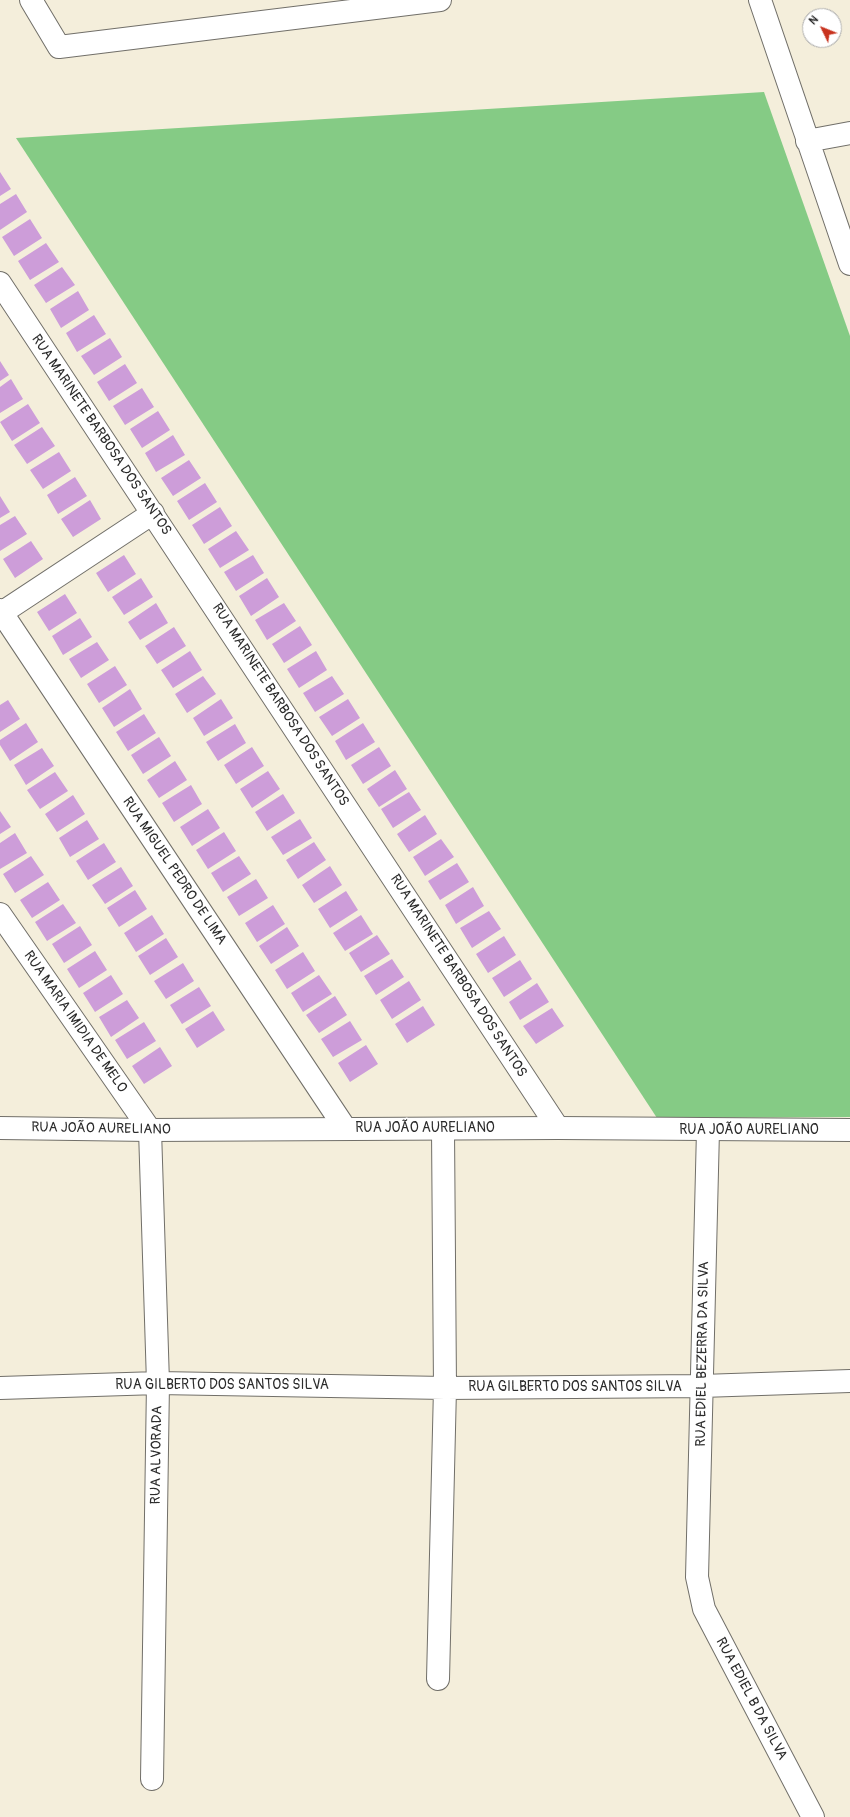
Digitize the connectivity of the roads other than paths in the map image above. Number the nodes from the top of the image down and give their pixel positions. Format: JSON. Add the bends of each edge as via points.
{"nodes":[{"id":1,"x":31,"y":0,"type":"edge"},
{"id":2,"x":440,"y":0,"type":"edge"},
{"id":3,"x":760,"y":0,"type":"edge"},
{"id":4,"x":850,"y":133,"type":"edge"},
{"id":5,"x":807,"y":141,"type":"junction"},
{"id":6,"x":850,"y":264,"type":"edge"},
{"id":7,"x":0,"y":283,"type":"edge"},
{"id":8,"x":153,"y":513,"type":"junction"},
{"id":9,"x":1,"y":613,"type":"edge"},
{"id":10,"x":0,"y":914,"type":"edge"},
{"id":11,"x":0,"y":1128,"type":"edge"},
{"id":12,"x":345,"y":1128,"type":"junction"},
{"id":13,"x":558,"y":1128,"type":"junction"},
{"id":14,"x":150,"y":1130,"type":"junction"},
{"id":15,"x":443,"y":1130,"type":"junction"},
{"id":16,"x":708,"y":1130,"type":"junction"},
{"id":17,"x":850,"y":1130,"type":"edge"},
{"id":18,"x":850,"y":1381,"type":"edge"},
{"id":19,"x":158,"y":1383,"type":"junction"},
{"id":20,"x":702,"y":1386,"type":"junction"},
{"id":21,"x":0,"y":1388,"type":"edge"},
{"id":22,"x":444,"y":1388,"type":"junction"},
{"id":23,"x":697,"y":1577,"type":"joint"},
{"id":24,"x":438,"y":1679,"type":"dead end"},
{"id":25,"x":152,"y":1779,"type":"dead end"},
{"id":26,"x":813,"y":1817,"type":"edge"}],
"edges":[{"from":1,"to":2,"type":"street","via":[[60,46]]},
{"from":3,"to":5,"type":"street"},
{"from":4,"to":5,"type":"street"},
{"from":5,"to":6,"type":"street"},
{"from":7,"to":8,"type":"street","name":"RUA MARINETE BARBOSA DOS SANTOS"},
{"from":8,"to":9,"type":"street"},
{"from":8,"to":13,"type":"street","name":"RUA MARINETE BARBOSA DOS SANTOS"},
{"from":9,"to":12,"type":"street","name":"RUA MIGUEL PEDRO DE LIMA"},
{"from":10,"to":14,"type":"street","name":"RUA MARIA IMIDIA DE MELO"},
{"from":11,"to":14,"type":"street","name":"RUA JOÃO AURELIANO"},
{"from":12,"to":14,"type":"street","name":"RUA JOÃO AURELIANO"},
{"from":12,"to":15,"type":"street","name":"RUA JOÃO AURELIANO"},
{"from":13,"to":15,"type":"street","name":"RUA JOÃO AURELIANO"},
{"from":13,"to":16,"type":"street","name":"RUA JOÃO AURELIANO"},
{"from":14,"to":19,"type":"street","name":"RUA ALVORADA"},
{"from":15,"to":22,"type":"street"},
{"from":16,"to":17,"type":"street","name":"RUA JOÃO AURELIANO"},
{"from":16,"to":20,"type":"street","name":"RUA EDIEL BEZERRA DA SILVA"},
{"from":18,"to":20,"type":"street","name":"RUA GILBERTO DOS SANTOS SILVA"},
{"from":19,"to":21,"type":"street","name":"RUA GILBERTO DOS SANTOS SILVA"},
{"from":19,"to":22,"type":"street","name":"RUA GILBERTO DOS SANTOS SILVA"},
{"from":19,"to":25,"type":"street","name":"RUA ALVORADA"},
{"from":20,"to":22,"type":"street","name":"RUA GILBERTO DOS SANTOS SILVA"},
{"from":20,"to":23,"type":"street","name":"RUA EDIEL BEZERRA DA SILVA"},
{"from":22,"to":24,"type":"street"},
{"from":23,"to":26,"type":"street","name":"RUA EDIEL B DA SILVA","via":[[704,1609]]}]}
